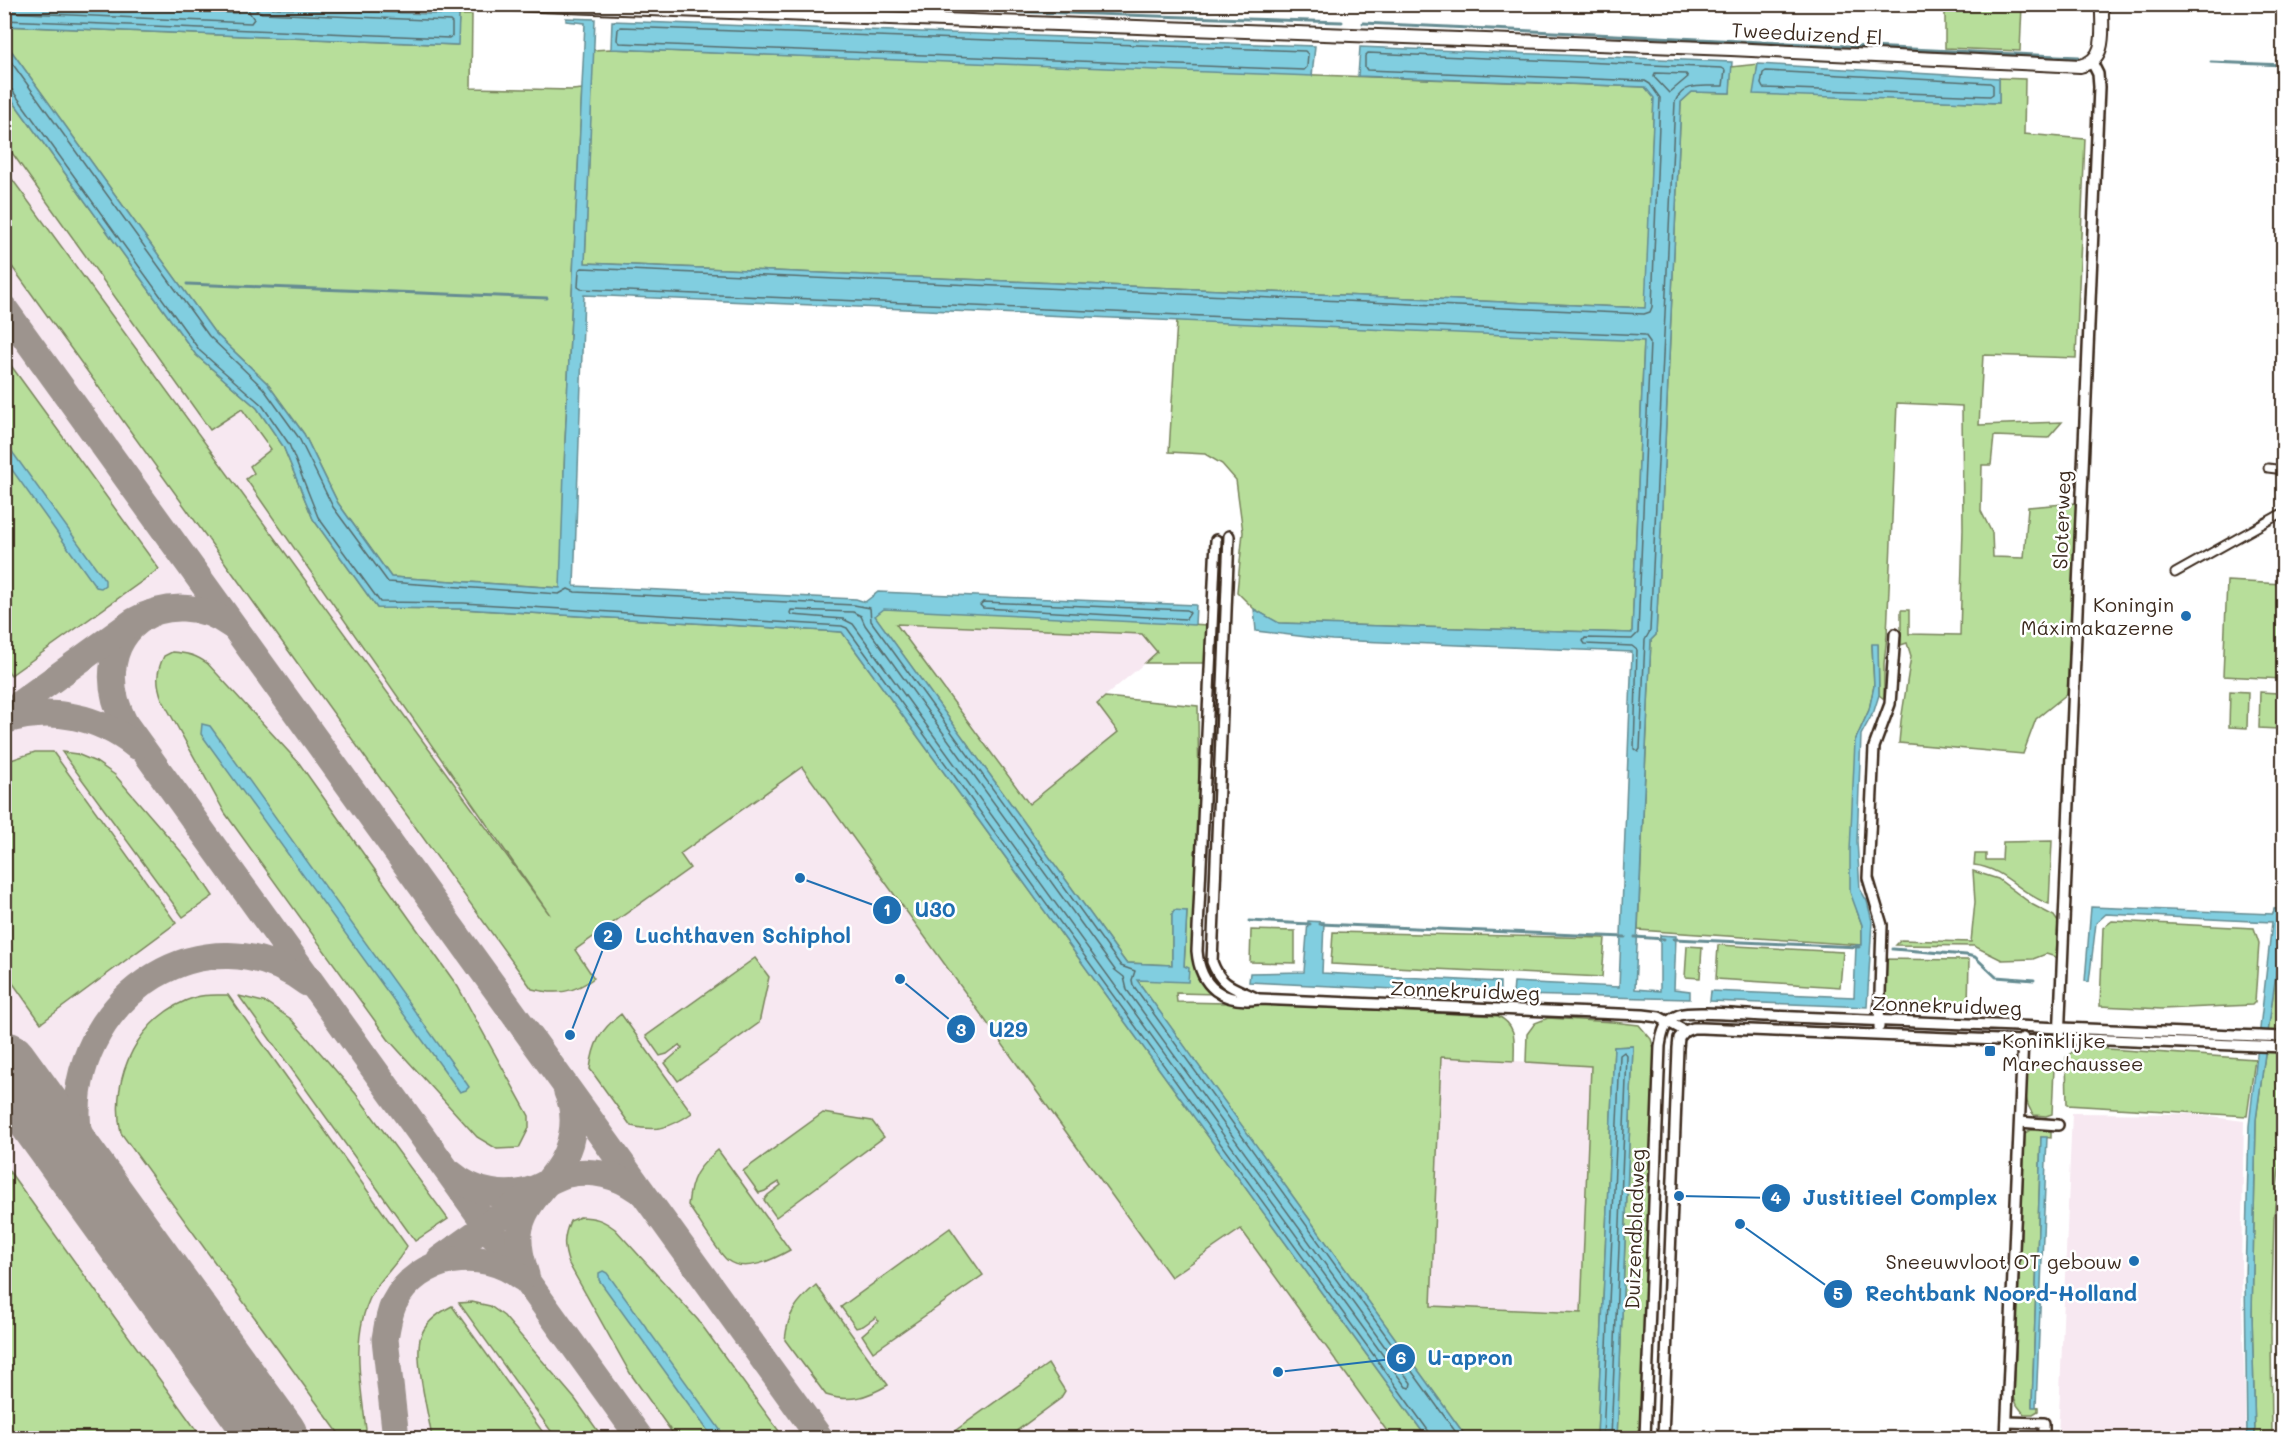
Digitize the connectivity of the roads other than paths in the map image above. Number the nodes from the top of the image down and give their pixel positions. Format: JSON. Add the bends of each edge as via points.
{"nodes":[{"id":1,"x":512,"y":4,"type":"edge"},
{"id":2,"x":2102,"y":4,"type":"edge"},
{"id":3,"x":2092,"y":62,"type":"junction"},
{"id":4,"x":2268,"y":468,"type":"dead end"},
{"id":5,"x":2283,"y":470,"type":"edge"},
{"id":6,"x":2283,"y":512,"type":"edge"},
{"id":7,"x":1229,"y":536,"type":"dead end"},
{"id":8,"x":1216,"y":540,"type":"dead end"},
{"id":9,"x":2175,"y":573,"type":"dead end"},
{"id":10,"x":1895,"y":634,"type":"dead end"},
{"id":11,"x":1259,"y":999,"type":"junction"},
{"id":12,"x":1879,"y":1021,"type":"junction"},
{"id":13,"x":1668,"y":1022,"type":"junction"},
{"id":14,"x":2024,"y":1026,"type":"junction"},
{"id":15,"x":2060,"y":1028,"type":"junction"},
{"id":16,"x":1685,"y":1032,"type":"junction"},
{"id":17,"x":1878,"y":1035,"type":"junction"},
{"id":18,"x":2283,"y":1037,"type":"edge"},
{"id":19,"x":2023,"y":1041,"type":"junction"},
{"id":20,"x":2059,"y":1041,"type":"junction"},
{"id":21,"x":2283,"y":1047,"type":"edge"},
{"id":22,"x":2020,"y":1122,"type":"junction"},
{"id":23,"x":2058,"y":1125,"type":"dead end"},
{"id":24,"x":2007,"y":1422,"type":"junction"},
{"id":25,"x":1645,"y":1438,"type":"edge"},
{"id":26,"x":1663,"y":1438,"type":"edge"},
{"id":27,"x":2006,"y":1438,"type":"edge"},
{"id":28,"x":2044,"y":1438,"type":"edge"}],
"edges":[{"from":1,"to":3,"type":"street","name":"Tweeduizend El","via":[[1731,49],[2080,66]]},
{"from":2,"to":3,"type":"street","via":[[2100,51]]},
{"from":3,"to":15,"type":"street","name":"Sloterweg","via":[[2099,87]]},
{"from":4,"to":5,"type":"street"},
{"from":6,"to":9,"type":"street"},
{"from":7,"to":11,"type":"street","via":[[1212,962],[1229,987]]},
{"from":8,"to":11,"type":"street","name":"Zonnekruidweg","via":[[1198,962],[1210,985],[1225,996],[1245,1001]]},
{"from":10,"to":12,"type":"street","via":[[1890,704],[1874,747],[1869,866],[1870,889],[1882,925]]},
{"from":11,"to":13,"type":"street","name":"Zonnekruidweg","via":[[1643,1015]]},
{"from":12,"to":13,"type":"street","name":"Zonnekruidweg","via":[[1694,1014],[1679,1015]]},
{"from":12,"to":14,"type":"street","name":"Zonnekruidweg"},
{"from":12,"to":17,"type":"street"},
{"from":13,"to":16,"type":"street","name":"Zonnekruidweg"},
{"from":13,"to":25,"type":"street","name":"Duizendbladweg","via":[[1660,1046]]},
{"from":14,"to":15,"type":"street","name":"Zonnekruidweg"},
{"from":14,"to":19,"type":"street"},
{"from":15,"to":18,"type":"street","name":"Zonnekruidweg"},
{"from":15,"to":20,"type":"street","name":"Sloterweg"},
{"from":16,"to":17,"type":"street","name":"Zonnekruidweg","via":[[1702,1028]]},
{"from":16,"to":26,"type":"street","name":"Duizendbladweg","via":[[1679,1038],[1678,1048]]},
{"from":17,"to":19,"type":"street","name":"Zonnekruidweg"},
{"from":19,"to":20,"type":"street","name":"Zonnekruidweg"},
{"from":19,"to":22,"type":"street"},
{"from":20,"to":21,"type":"street","name":"Zonnekruidweg"},
{"from":22,"to":23,"type":"street"},
{"from":22,"to":24,"type":"street"},
{"from":24,"to":27,"type":"street"},
{"from":24,"to":28,"type":"street","via":[[2044,1423]]}]}
